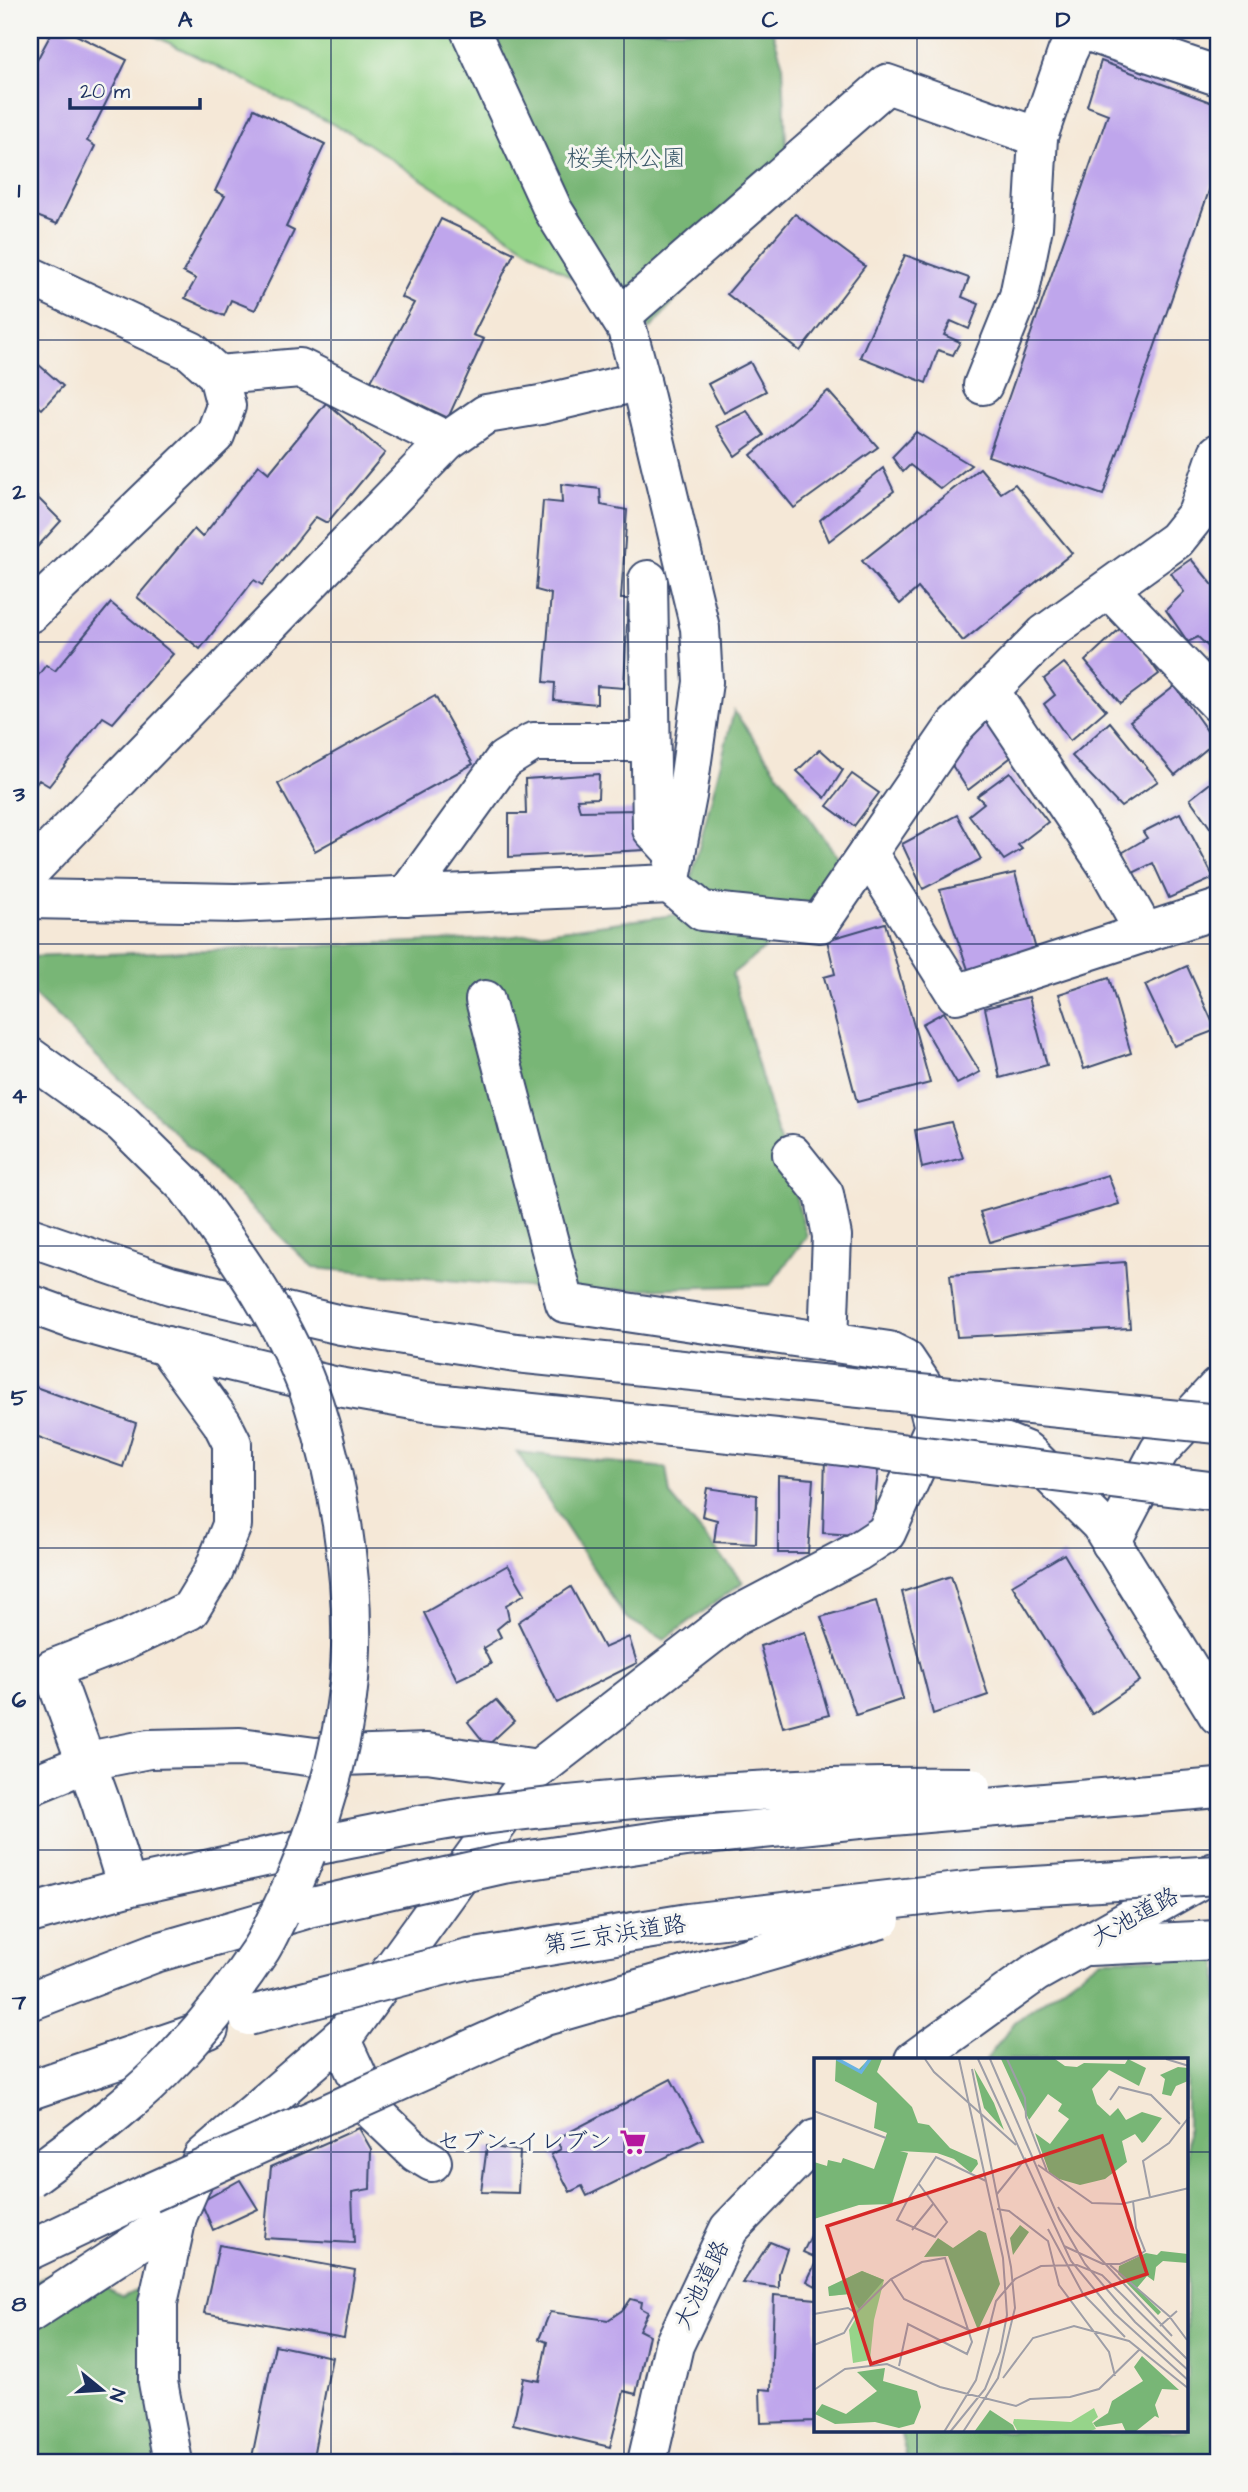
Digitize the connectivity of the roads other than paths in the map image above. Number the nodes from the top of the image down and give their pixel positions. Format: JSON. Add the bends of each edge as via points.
{"nodes":[{"id":1,"x":470,"y":30,"type":"edge"},
{"id":2,"x":1081,"y":30,"type":"edge"},
{"id":3,"x":1218,"y":76,"type":"edge"},
{"id":4,"x":1038,"y":137,"type":"junction"},
{"id":5,"x":30,"y":276,"type":"edge"},
{"id":6,"x":620,"y":317,"type":"junction"},
{"id":7,"x":218,"y":375,"type":"junction"},
{"id":8,"x":642,"y":381,"type":"junction"},
{"id":9,"x":983,"y":385,"type":"dead end"},
{"id":10,"x":447,"y":441,"type":"junction"},
{"id":11,"x":1218,"y":453,"type":"edge"},
{"id":12,"x":648,"y":580,"type":"dead end"},
{"id":13,"x":1109,"y":589,"type":"junction"},
{"id":14,"x":30,"y":613,"type":"edge"},
{"id":15,"x":990,"y":691,"type":"junction"},
{"id":16,"x":1218,"y":703,"type":"edge"},
{"id":17,"x":650,"y":742,"type":"junction"},
{"id":18,"x":868,"y":853,"type":"junction"},
{"id":19,"x":673,"y":870,"type":"junction"},
{"id":20,"x":30,"y":871,"type":"edge"},
{"id":21,"x":406,"y":896,"type":"junction"},
{"id":22,"x":30,"y":899,"type":"edge"},
{"id":23,"x":1218,"y":909,"type":"edge"},
{"id":24,"x":1145,"y":933,"type":"junction"},
{"id":25,"x":485,"y":1000,"type":"dead end"},
{"id":26,"x":30,"y":1057,"type":"edge"},
{"id":27,"x":792,"y":1154,"type":"dead end"},
{"id":28,"x":30,"y":1237,"type":"edge"},
{"id":29,"x":30,"y":1304,"type":"edge"},
{"id":30,"x":828,"y":1342,"type":"junction"},
{"id":31,"x":166,"y":1346,"type":"junction"},
{"id":32,"x":1218,"y":1387,"type":"edge"},
{"id":33,"x":1218,"y":1424,"type":"edge"},
{"id":34,"x":934,"y":1427,"type":"junction"},
{"id":35,"x":1218,"y":1492,"type":"edge"},
{"id":36,"x":1111,"y":1543,"type":"junction"},
{"id":37,"x":41,"y":1664,"type":"edge"},
{"id":38,"x":1218,"y":1715,"type":"edge"},
{"id":39,"x":85,"y":1763,"type":"junction"},
{"id":40,"x":537,"y":1769,"type":"junction"},
{"id":41,"x":30,"y":1786,"type":"edge"},
{"id":42,"x":1209,"y":1788,"type":"edge"},
{"id":43,"x":1218,"y":1872,"type":"edge"},
{"id":44,"x":127,"y":1886,"type":"junction"},
{"id":45,"x":984,"y":1889,"type":"junction"},
{"id":46,"x":30,"y":1914,"type":"edge"},
{"id":47,"x":1218,"y":1940,"type":"edge"},
{"id":48,"x":1083,"y":1946,"type":"junction"},
{"id":49,"x":30,"y":2001,"type":"edge"},
{"id":50,"x":340,"y":2038,"type":"junction"},
{"id":51,"x":917,"y":2058,"type":"edge"},
{"id":52,"x":30,"y":2090,"type":"edge"},
{"id":53,"x":814,"y":2141,"type":"edge"},
{"id":54,"x":432,"y":2162,"type":"dead end"},
{"id":55,"x":30,"y":2178,"type":"edge"},
{"id":56,"x":163,"y":2205,"type":"junction"},
{"id":57,"x":30,"y":2250,"type":"edge"},
{"id":58,"x":30,"y":2313,"type":"edge"},
{"id":59,"x":173,"y":2462,"type":"edge"},
{"id":60,"x":647,"y":2462,"type":"edge"}],
"edges":[{"from":1,"to":6,"type":"main road","via":[[553,210]]},
{"from":2,"to":3,"type":"main road"},
{"from":2,"to":4,"type":"main road","via":[[1067,53]]},
{"from":4,"to":6,"type":"main road","via":[[887,85]]},
{"from":4,"to":9,"type":"main road","via":[[1033,227],[1019,296]]},
{"from":5,"to":7,"type":"main road","via":[[191,351]]},
{"from":6,"to":8,"type":"main road"},
{"from":7,"to":10,"type":"main road","via":[[300,368]]},
{"from":7,"to":14,"type":"main road","via":[[226,406],[215,435]]},
{"from":8,"to":10,"type":"main road","via":[[486,414]]},
{"from":8,"to":19,"type":"main road","via":[[699,628],[703,682]]},
{"from":10,"to":20,"type":"main road"},
{"from":11,"to":13,"type":"main road","via":[[1197,514],[1176,540]]},
{"from":12,"to":17,"type":"main road"},
{"from":13,"to":15,"type":"main road","via":[[1045,634]]},
{"from":13,"to":16,"type":"main road"},
{"from":15,"to":18,"type":"main road","via":[[955,726]]},
{"from":15,"to":24,"type":"main road","via":[[1105,862]]},
{"from":17,"to":19,"type":"main road","via":[[652,829]]},
{"from":17,"to":21,"type":"main road","via":[[533,742],[504,760]]},
{"from":18,"to":19,"type":"main road","via":[[820,923],[702,911]]},
{"from":18,"to":24,"type":"main road","via":[[956,995]]},
{"from":19,"to":21,"type":"main road"},
{"from":21,"to":22,"type":"main road","via":[[236,903]]},
{"from":23,"to":24,"type":"main road"},
{"from":25,"to":30,"type":"main road","via":[[565,1303]]},
{"from":26,"to":55,"type":"main road","bridge":true,"via":[[121,1123],[187,1187],[242,1260],[285,1338],[313,1403],[334,1478],[346,1560],[351,1648],[343,1723],[324,1801],[300,1870],[262,1947],[176,2058],[113,2117]]},
{"from":27,"to":30,"type":"main road","via":[[824,1194],[832,1236]]},
{"from":28,"to":33,"type":"main road","bridge":true,"via":[[170,1285],[341,1325],[516,1353]]},
{"from":29,"to":31,"type":"main road"},
{"from":30,"to":34,"type":"main road","via":[[889,1351],[905,1359],[923,1386]]},
{"from":31,"to":35,"type":"main road","bridge":true,"via":[[333,1386],[425,1402],[777,1438]]},
{"from":31,"to":37,"type":"main road","via":[[232,1443],[232,1525],[213,1572],[190,1609],[124,1641]]},
{"from":32,"to":36,"type":"main road","via":[[1159,1451]]},
{"from":34,"to":36,"type":"main road","via":[[984,1434],[1026,1451],[1100,1524]]},
{"from":34,"to":40,"type":"main road","via":[[886,1534],[734,1617]]},
{"from":36,"to":38,"type":"main road"},
{"from":37,"to":39,"type":"main road","via":[[59,1682]]},
{"from":39,"to":40,"type":"main road","via":[[149,1749],[240,1747],[315,1756],[427,1753]]},
{"from":39,"to":41,"type":"main road"},
{"from":39,"to":44,"type":"main road"},
{"from":40,"to":50,"type":"main road"},
{"from":42,"to":44,"type":"main road","bridge":true,"via":[[878,1786],[600,1803],[459,1818]]},
{"from":42,"to":49,"type":"main road","bridge":true,"via":[[685,1837],[503,1864],[308,1908],[155,1953]]},
{"from":43,"to":45,"type":"main road","name":"第三京浜道路","bridge":true},
{"from":43,"to":48,"type":"main road","name":"大池道路"},
{"from":44,"to":46,"type":"main road"},
{"from":45,"to":52,"type":"main road","name":"第三京浜道路","bridge":true,"via":[[688,1923],[469,1958],[248,2016]]},
{"from":45,"to":56,"type":"main road","bridge":true,"via":[[545,2016]]},
{"from":47,"to":48,"type":"main road"},
{"from":48,"to":51,"type":"main road","name":"大池道路","via":[[1035,1973]]},
{"from":50,"to":54,"type":"main road","via":[[374,2112]]},
{"from":50,"to":56,"type":"main road","via":[[203,2157]]},
{"from":53,"to":60,"type":"main road","name":"大池道路","via":[[729,2229],[674,2344]]},
{"from":56,"to":57,"type":"main road"},
{"from":56,"to":58,"type":"main road"},
{"from":56,"to":59,"type":"main road","via":[[158,2382]]}]}
